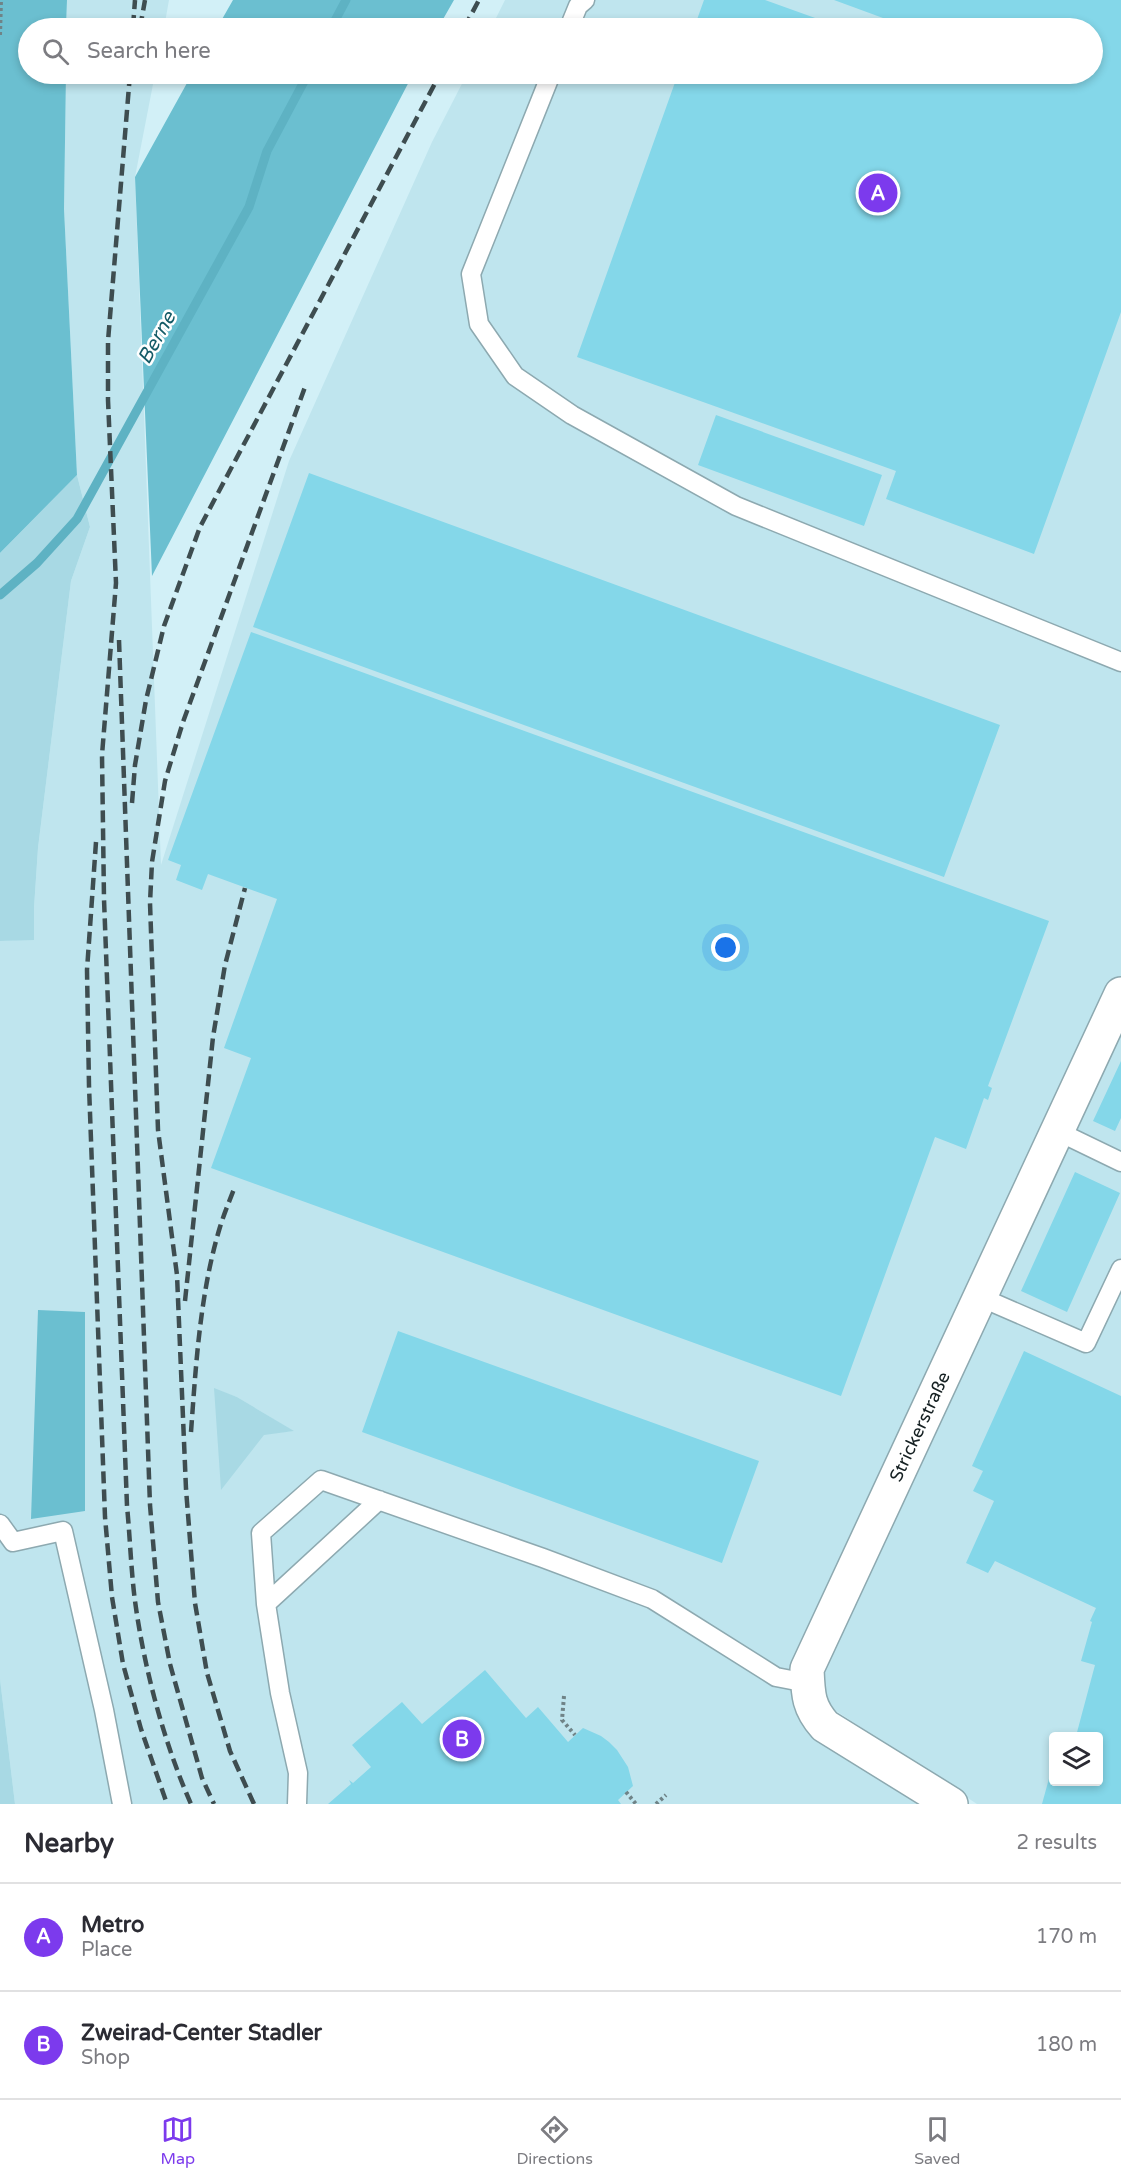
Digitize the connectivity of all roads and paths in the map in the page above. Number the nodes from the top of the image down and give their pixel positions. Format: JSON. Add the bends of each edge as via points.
{"nodes":[{"id":1,"x":1,"y":0,"type":"edge"},
{"id":2,"x":585,"y":0,"type":"edge"},
{"id":3,"x":574,"y":18,"type":"edge"},
{"id":4,"x":1,"y":23,"type":"edge"},
{"id":5,"x":0,"y":34,"type":"edge"},
{"id":6,"x":547,"y":84,"type":"edge"},
{"id":7,"x":1121,"y":662,"type":"edge"},
{"id":8,"x":1121,"y":994,"type":"edge"},
{"id":9,"x":1057,"y":1131,"type":"junction"},
{"id":10,"x":1121,"y":1162,"type":"edge"},
{"id":11,"x":1121,"y":1269,"type":"edge"},
{"id":12,"x":980,"y":1297,"type":"junction"},
{"id":13,"x":379,"y":1500,"type":"junction"},
{"id":14,"x":0,"y":1524,"type":"edge"},
{"id":15,"x":266,"y":1604,"type":"junction"},
{"id":16,"x":807,"y":1683,"type":"junction"},
{"id":17,"x":564,"y":1696,"type":"dead end"},
{"id":18,"x":575,"y":1735,"type":"dead end"},
{"id":19,"x":626,"y":1792,"type":"dead end"},
{"id":20,"x":666,"y":1795,"type":"dead end"},
{"id":21,"x":122,"y":1804,"type":"edge"},
{"id":22,"x":297,"y":1804,"type":"edge"},
{"id":23,"x":636,"y":1804,"type":"edge"},
{"id":24,"x":656,"y":1804,"type":"edge"},
{"id":25,"x":951,"y":1804,"type":"edge"}],
"edges":[{"from":1,"to":4,"type":"path"},
{"from":2,"to":3,"type":"lane"},
{"from":4,"to":5,"type":"path"},
{"from":6,"to":7,"type":"lane","via":[[471,274],[479,324],[515,375],[572,415],[736,506]]},
{"from":8,"to":9,"type":"street","name":"Strickerstraße"},
{"from":9,"to":10,"type":"lane"},
{"from":9,"to":12,"type":"street","name":"Strickerstraße"},
{"from":11,"to":12,"type":"lane","via":[[1086,1343]]},
{"from":12,"to":16,"type":"street","name":"Strickerstraße","via":[[807,1669]]},
{"from":13,"to":15,"type":"lane"},
{"from":13,"to":15,"type":"lane","via":[[321,1480],[261,1533]]},
{"from":13,"to":16,"type":"lane","via":[[652,1599],[776,1677]]},
{"from":14,"to":21,"type":"lane","via":[[13,1542],[63,1531]]},
{"from":15,"to":22,"type":"lane","via":[[298,1773]]},
{"from":16,"to":25,"type":"street","name":"Strickerstraße","via":[[813,1713],[825,1726]]},
{"from":17,"to":18,"type":"path","via":[[562,1720]]},
{"from":19,"to":23,"type":"path"},
{"from":20,"to":24,"type":"path"}]}
